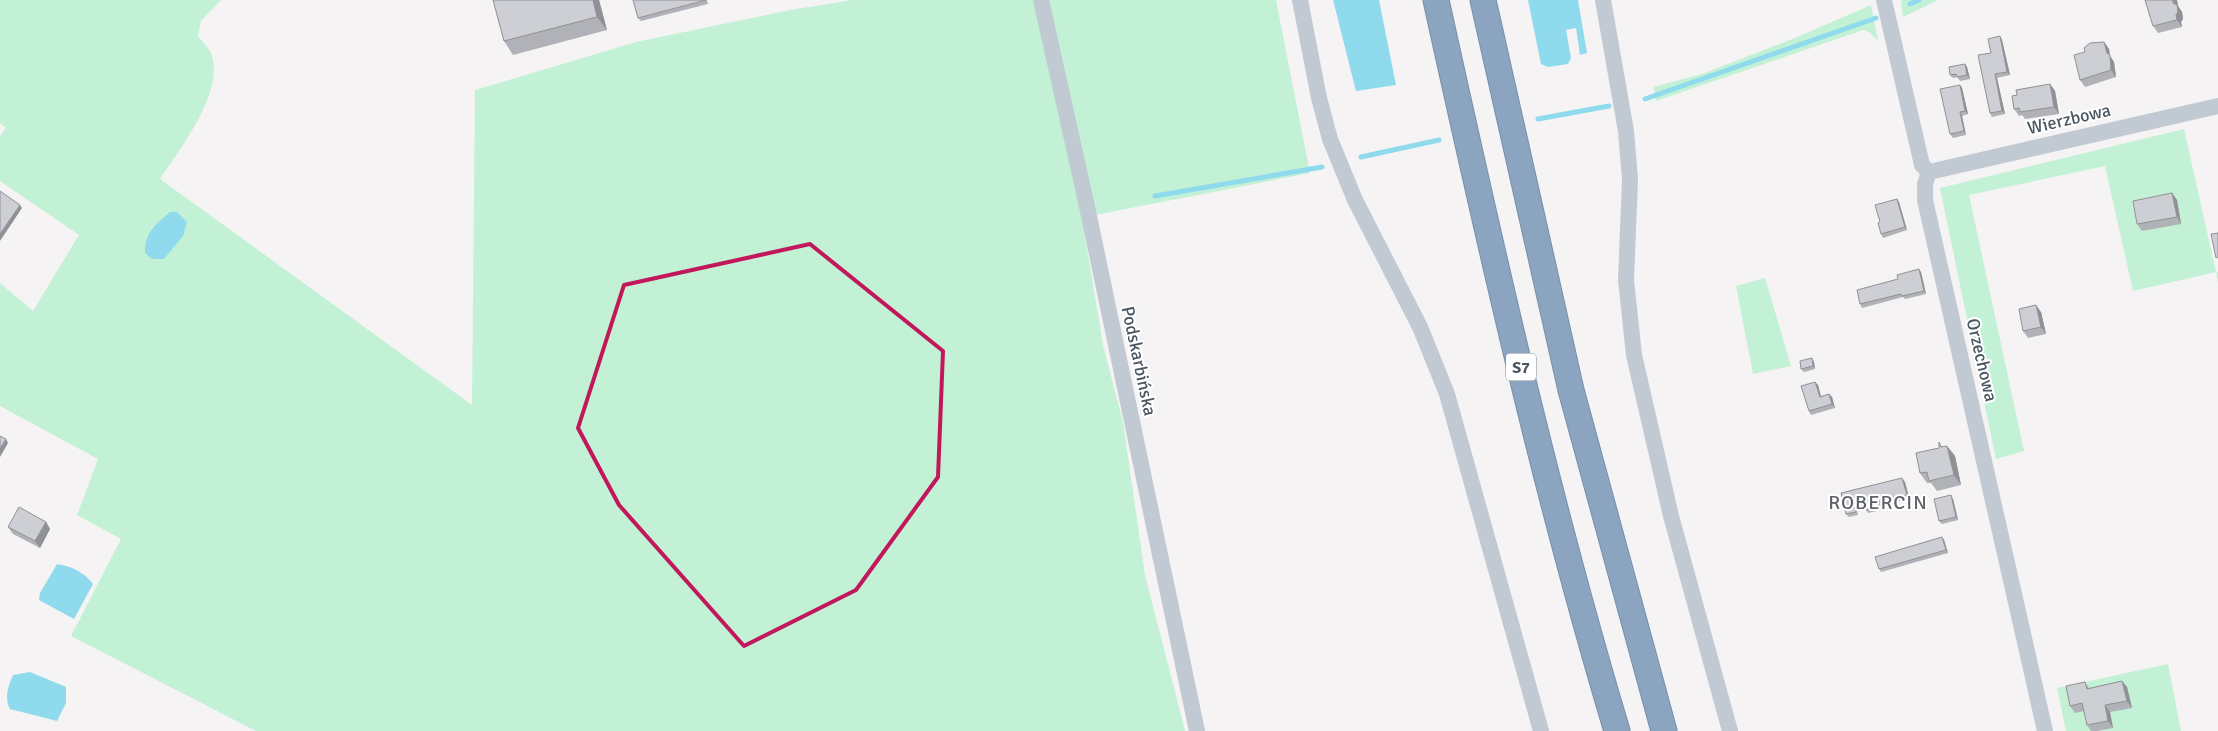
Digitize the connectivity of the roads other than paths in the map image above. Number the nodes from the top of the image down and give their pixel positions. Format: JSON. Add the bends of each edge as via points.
{"nodes":[{"id":1,"x":1041,"y":0,"type":"edge"},
{"id":2,"x":1300,"y":0,"type":"edge"},
{"id":3,"x":1436,"y":0,"type":"edge"},
{"id":4,"x":1483,"y":0,"type":"edge"},
{"id":5,"x":1603,"y":0,"type":"edge"},
{"id":6,"x":1884,"y":0,"type":"edge"},
{"id":7,"x":2218,"y":106,"type":"edge"},
{"id":8,"x":1929,"y":172,"type":"junction"},
{"id":9,"x":1197,"y":731,"type":"edge"},
{"id":10,"x":1541,"y":731,"type":"edge"},
{"id":11,"x":1617,"y":731,"type":"edge"},
{"id":12,"x":1664,"y":731,"type":"edge"},
{"id":13,"x":1730,"y":731,"type":"edge"},
{"id":14,"x":2045,"y":731,"type":"edge"}],
"edges":[{"from":1,"to":9,"type":"street","name":"Podskarbińska"},
{"from":2,"to":10,"type":"street","via":[[1330,139],[1355,200],[1420,327],[1447,394]]},
{"from":3,"to":11,"type":"highway","number":"S7","via":[[1480,200],[1552,495]]},
{"from":4,"to":12,"type":"highway","number":"S7","via":[[1571,390]]},
{"from":5,"to":13,"type":"street","via":[[1624,122],[1630,179],[1626,280],[1634,355],[1671,516]]},
{"from":6,"to":8,"type":"street","via":[[1922,165]]},
{"from":7,"to":8,"type":"street","name":"Wierzbowa"},
{"from":8,"to":14,"type":"street","name":"Orzechowa","via":[[1925,200]]}]}
